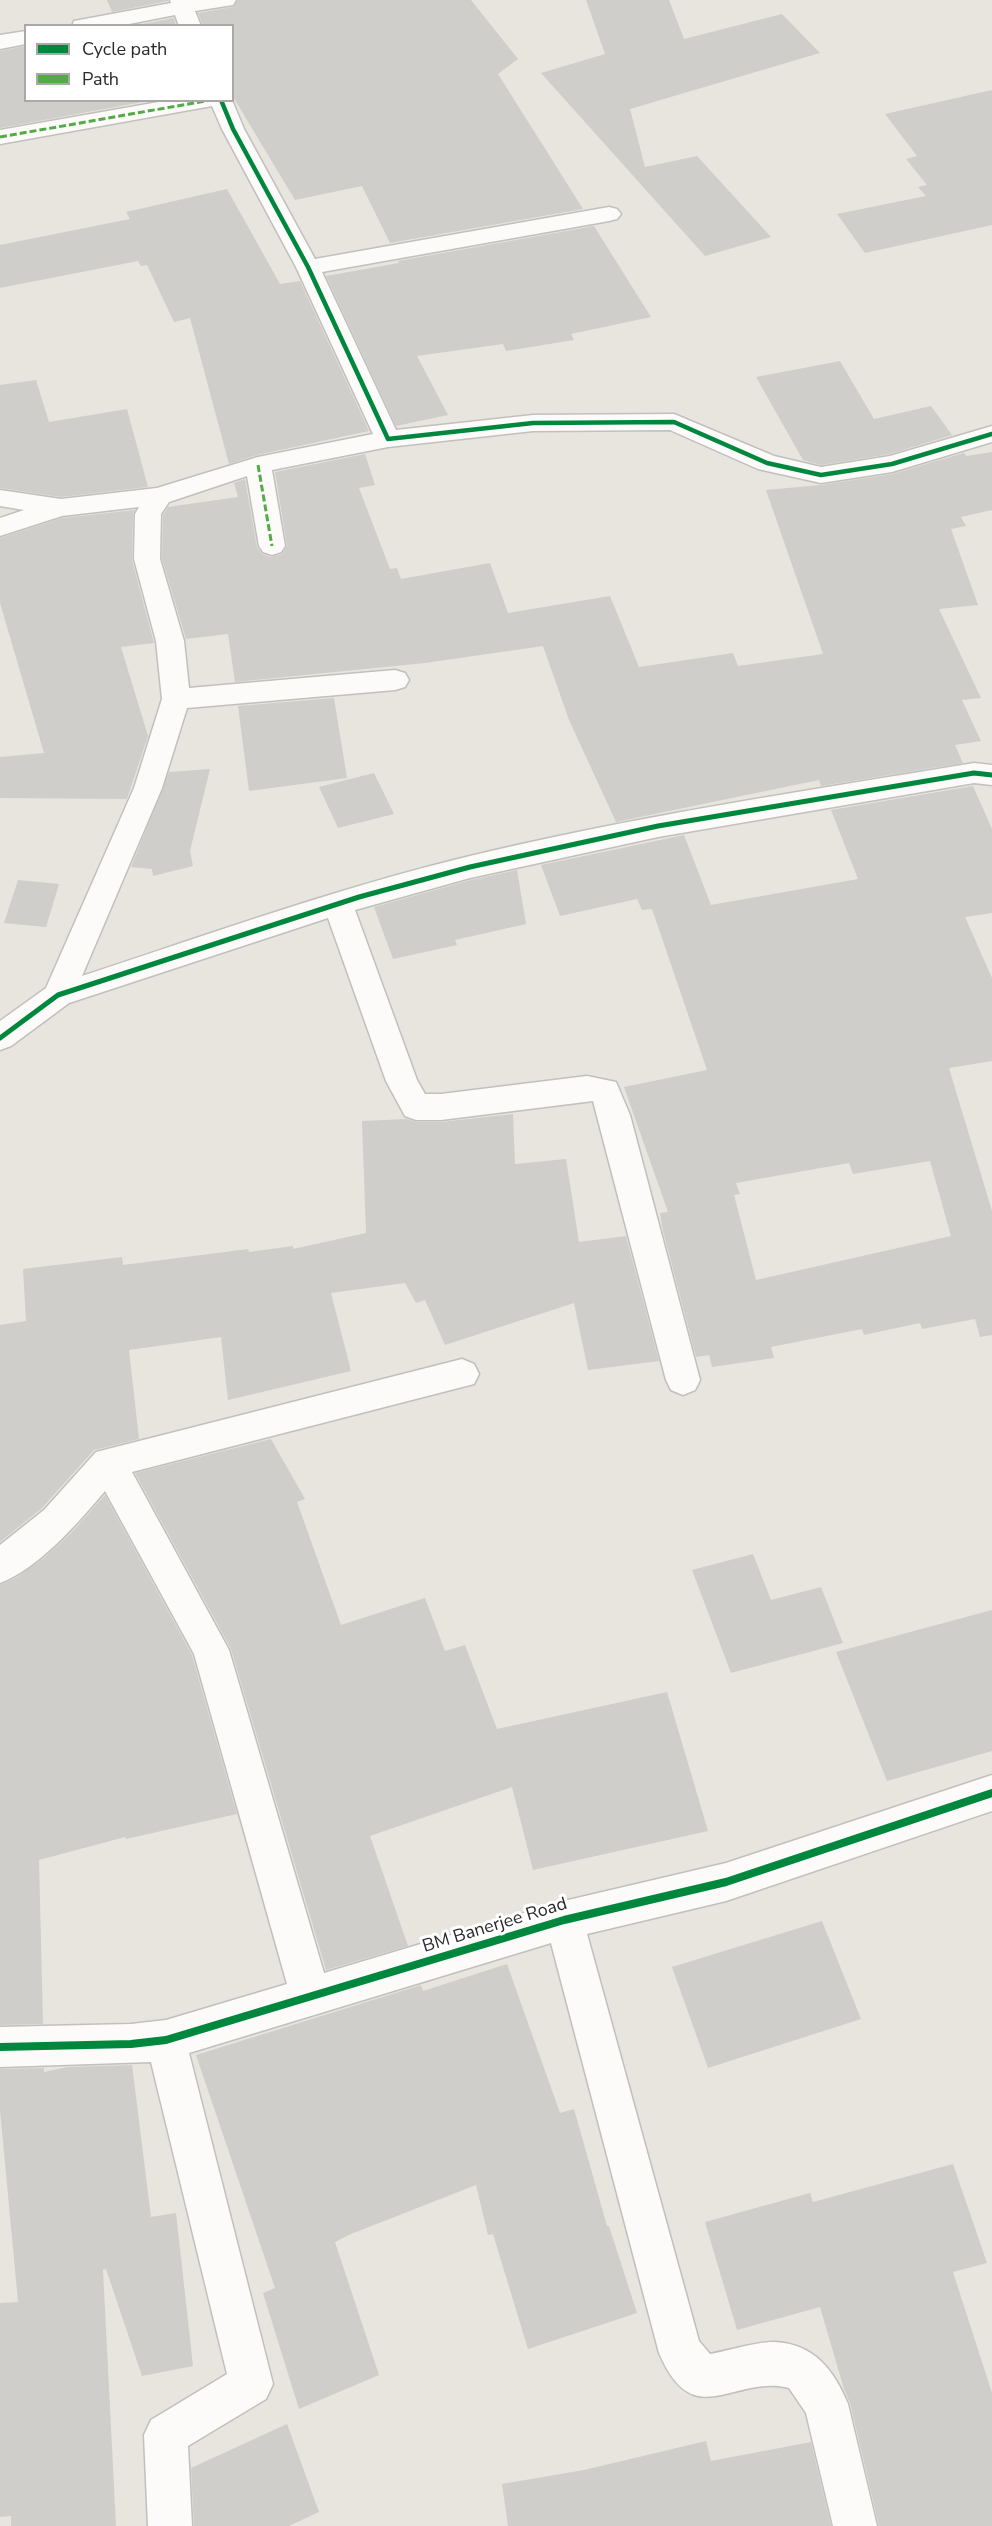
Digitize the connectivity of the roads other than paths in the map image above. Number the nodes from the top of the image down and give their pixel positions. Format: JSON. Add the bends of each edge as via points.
{"nodes":[{"id":1,"x":225,"y":0,"type":"edge"},
{"id":2,"x":184,"y":11,"type":"edge"},
{"id":3,"x":96,"y":24,"type":"edge"},
{"id":4,"x":24,"y":37,"type":"edge"},
{"id":5,"x":0,"y":42,"type":"edge"},
{"id":6,"x":200,"y":102,"type":"edge"},
{"id":7,"x":222,"y":102,"type":"edge"},
{"id":8,"x":0,"y":137,"type":"edge"},
{"id":9,"x":609,"y":214,"type":"dead end"},
{"id":10,"x":308,"y":267,"type":"junction"},
{"id":11,"x":992,"y":434,"type":"edge"},
{"id":12,"x":388,"y":439,"type":"junction"},
{"id":13,"x":258,"y":465,"type":"junction"},
{"id":14,"x":160,"y":496,"type":"junction"},
{"id":15,"x":0,"y":498,"type":"edge"},
{"id":16,"x":61,"y":508,"type":"junction"},
{"id":17,"x":0,"y":527,"type":"edge"},
{"id":18,"x":272,"y":546,"type":"dead end"},
{"id":19,"x":395,"y":680,"type":"dead end"},
{"id":20,"x":176,"y":699,"type":"junction"},
{"id":21,"x":992,"y":775,"type":"edge"},
{"id":22,"x":338,"y":905,"type":"junction"},
{"id":23,"x":58,"y":995,"type":"junction"},
{"id":24,"x":0,"y":1038,"type":"edge"},
{"id":25,"x":462,"y":1374,"type":"dead end"},
{"id":26,"x":683,"y":1380,"type":"dead end"},
{"id":27,"x":108,"y":1463,"type":"junction"},
{"id":28,"x":0,"y":1567,"type":"edge"},
{"id":29,"x":992,"y":1793,"type":"edge"},
{"id":30,"x":564,"y":1920,"type":"junction"},
{"id":31,"x":311,"y":1997,"type":"junction"},
{"id":32,"x":166,"y":2040,"type":"junction"},
{"id":33,"x":0,"y":2047,"type":"edge"},
{"id":34,"x":170,"y":2526,"type":"edge"},
{"id":35,"x":855,"y":2526,"type":"edge"}],
"edges":[{"from":1,"to":2,"type":"street"},
{"from":2,"to":3,"type":"street"},
{"from":4,"to":5,"type":"street"},
{"from":6,"to":8,"type":"street"},
{"from":7,"to":10,"type":"street"},
{"from":9,"to":10,"type":"street"},
{"from":10,"to":12,"type":"street"},
{"from":11,"to":12,"type":"street","via":[[892,464],[820,475],[767,463],[674,422],[533,423]]},
{"from":12,"to":13,"type":"street"},
{"from":13,"to":14,"type":"street"},
{"from":13,"to":18,"type":"street"},
{"from":14,"to":16,"type":"street"},
{"from":14,"to":20,"type":"street","via":[[148,514],[147,559],[170,641]]},
{"from":15,"to":16,"type":"street"},
{"from":16,"to":17,"type":"street"},
{"from":19,"to":20,"type":"street"},
{"from":20,"to":23,"type":"street","via":[[148,788]]},
{"from":21,"to":22,"type":"street","via":[[974,773],[658,826],[470,867]]},
{"from":22,"to":23,"type":"street"},
{"from":22,"to":26,"type":"street","via":[[402,1081],[416,1107],[587,1088],[605,1091]]},
{"from":23,"to":24,"type":"street"},
{"from":25,"to":27,"type":"street"},
{"from":27,"to":28,"type":"street","via":[[57,1521]]},
{"from":27,"to":31,"type":"street","via":[[212,1650]]},
{"from":29,"to":30,"type":"street","name":"BM Banerjee Road","via":[[726,1882]]},
{"from":30,"to":31,"type":"street","name":"BM Banerjee Road"},
{"from":30,"to":35,"type":"street","via":[[681,2354],[702,2377],[774,2363],[802,2370],[826,2404]]},
{"from":31,"to":32,"type":"street","name":"BM Banerjee Road"},
{"from":32,"to":33,"type":"street","name":"BM Banerjee Road"},
{"from":32,"to":34,"type":"street","via":[[251,2384],[166,2434]]}]}
